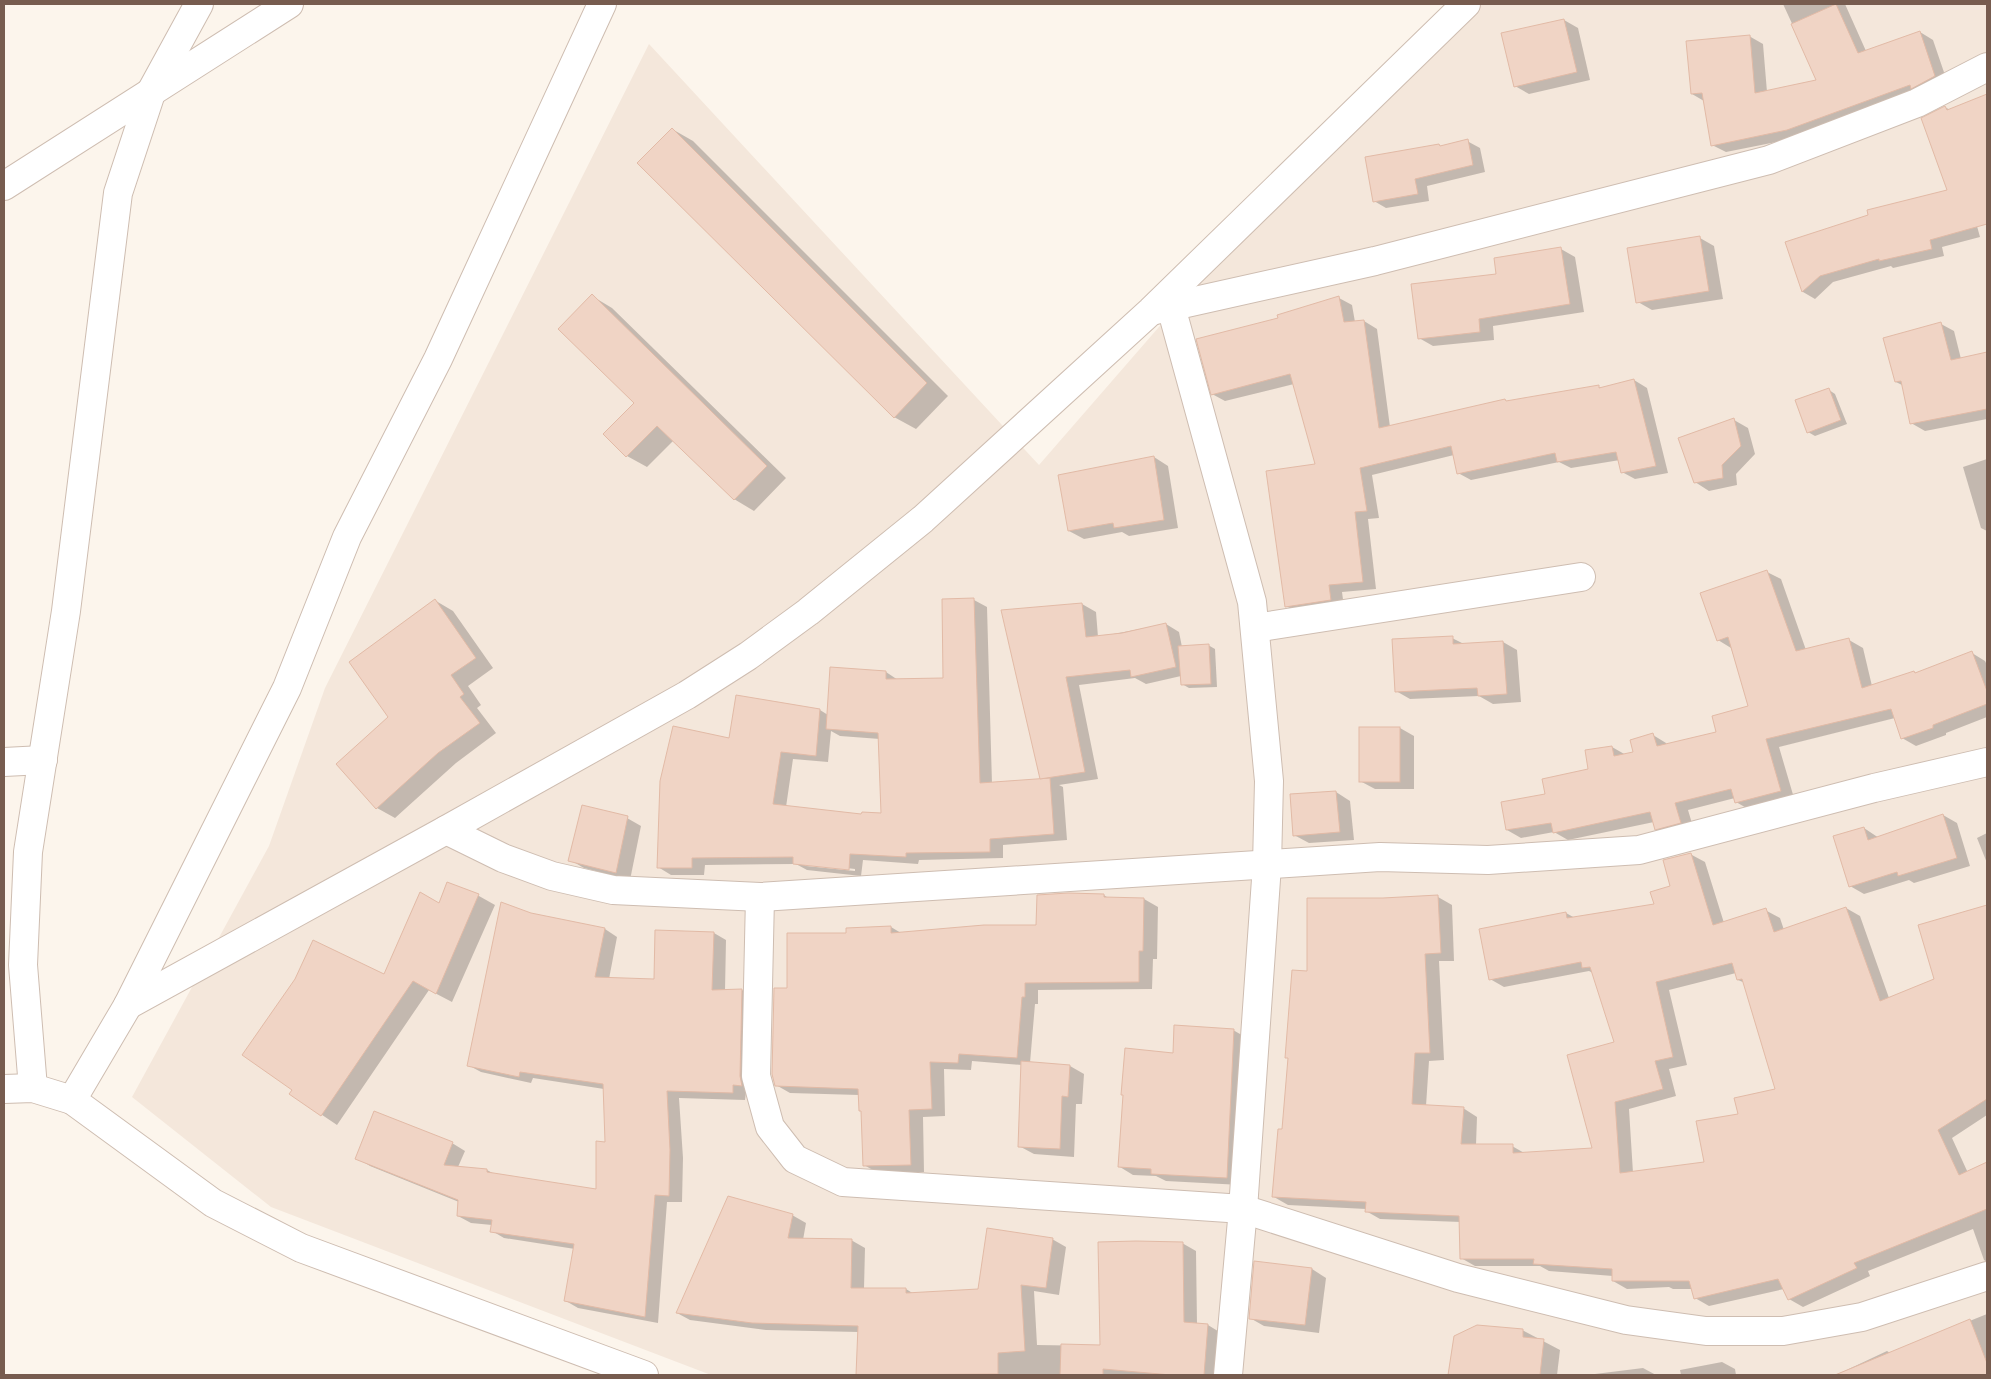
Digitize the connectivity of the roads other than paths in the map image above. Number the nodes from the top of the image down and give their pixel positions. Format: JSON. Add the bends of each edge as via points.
{"nodes":[{"id":1,"x":199,"y":4,"type":"edge"},
{"id":2,"x":289,"y":4,"type":"edge"},
{"id":3,"x":602,"y":4,"type":"edge"},
{"id":4,"x":1466,"y":4,"type":"edge"},
{"id":5,"x":1987,"y":67,"type":"edge"},
{"id":6,"x":152,"y":90,"type":"junction"},
{"id":7,"x":4,"y":186,"type":"edge"},
{"id":8,"x":1161,"y":309,"type":"junction"},
{"id":9,"x":1581,"y":577,"type":"dead end"},
{"id":10,"x":1255,"y":628,"type":"junction"},
{"id":11,"x":42,"y":760,"type":"junction"},
{"id":12,"x":4,"y":762,"type":"edge"},
{"id":13,"x":1987,"y":762,"type":"edge"},
{"id":14,"x":446,"y":830,"type":"junction"},
{"id":15,"x":1267,"y":864,"type":"junction"},
{"id":16,"x":760,"y":897,"type":"junction"},
{"id":17,"x":128,"y":1005,"type":"junction"},
{"id":18,"x":32,"y":1088,"type":"junction"},
{"id":19,"x":4,"y":1089,"type":"edge"},
{"id":20,"x":72,"y":1100,"type":"junction"},
{"id":21,"x":1243,"y":1209,"type":"junction"},
{"id":22,"x":1987,"y":1276,"type":"edge"},
{"id":23,"x":644,"y":1375,"type":"edge"},
{"id":24,"x":1228,"y":1375,"type":"edge"}],
"edges":[{"from":1,"to":6,"type":"street"},
{"from":2,"to":6,"type":"street"},
{"from":3,"to":17,"type":"street","via":[[438,359],[347,537],[287,688]]},
{"from":4,"to":8,"type":"street"},
{"from":5,"to":8,"type":"street","via":[[1917,103],[1770,160],[1375,261]]},
{"from":6,"to":7,"type":"street"},
{"from":6,"to":11,"type":"street","via":[[118,193],[66,611]]},
{"from":8,"to":10,"type":"street","via":[[1252,602]]},
{"from":8,"to":14,"type":"street","via":[[923,519],[786,629],[687,695]]},
{"from":9,"to":10,"type":"street"},
{"from":10,"to":15,"type":"street","via":[[1269,782]]},
{"from":11,"to":12,"type":"street"},
{"from":11,"to":18,"type":"street","via":[[28,852],[23,965]]},
{"from":13,"to":15,"type":"street","via":[[1874,788],[1640,850],[1488,860],[1380,857]]},
{"from":14,"to":16,"type":"street","via":[[503,858],[552,876],[613,890]]},
{"from":14,"to":17,"type":"street"},
{"from":15,"to":16,"type":"street"},
{"from":15,"to":21,"type":"street"},
{"from":16,"to":21,"type":"street","via":[[756,1076],[770,1127],[795,1159],[843,1182]]},
{"from":17,"to":20,"type":"street"},
{"from":18,"to":19,"type":"street"},
{"from":18,"to":20,"type":"street"},
{"from":20,"to":23,"type":"street","via":[[213,1203],[301,1248]]},
{"from":21,"to":22,"type":"street","via":[[1458,1278],[1626,1320],[1706,1331],[1783,1331],[1862,1317]]},
{"from":21,"to":24,"type":"street"}]}
